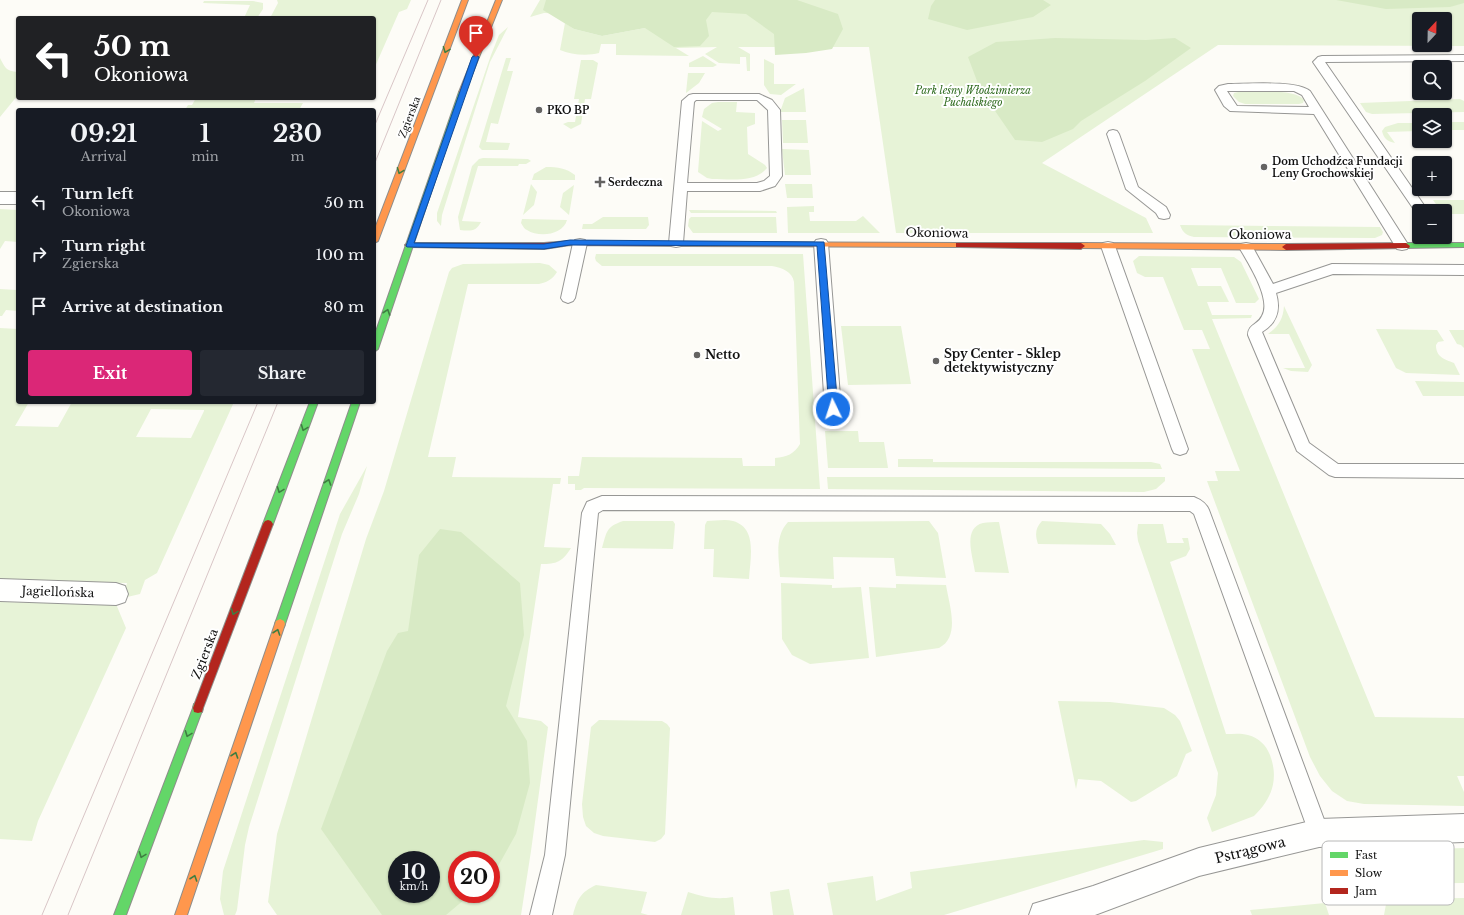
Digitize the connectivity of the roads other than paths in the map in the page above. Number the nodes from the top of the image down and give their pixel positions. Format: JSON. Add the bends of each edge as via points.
{"nodes":[{"id":1,"x":464,"y":0,"type":"edge"},
{"id":2,"x":499,"y":0,"type":"edge"},
{"id":3,"x":1464,"y":58,"type":"edge"},
{"id":4,"x":1318,"y":111,"type":"junction"},
{"id":5,"x":1112,"y":134,"type":"dead end"},
{"id":6,"x":682,"y":187,"type":"junction"},
{"id":7,"x":0,"y":198,"type":"edge"},
{"id":8,"x":16,"y":198,"type":"edge"},
{"id":9,"x":1417,"y":204,"type":"edge"},
{"id":10,"x":1164,"y":215,"type":"dead end"},
{"id":11,"x":376,"y":236,"type":"edge"},
{"id":12,"x":580,"y":243,"type":"junction"},
{"id":13,"x":676,"y":243,"type":"junction"},
{"id":14,"x":1452,"y":243,"type":"edge"},
{"id":15,"x":821,"y":244,"type":"junction"},
{"id":16,"x":1419,"y":244,"type":"edge"},
{"id":17,"x":1464,"y":245,"type":"edge"},
{"id":18,"x":409,"y":246,"type":"junction"},
{"id":19,"x":1108,"y":246,"type":"junction"},
{"id":20,"x":1402,"y":246,"type":"junction"},
{"id":21,"x":1246,"y":247,"type":"junction"},
{"id":22,"x":1464,"y":270,"type":"edge"},
{"id":23,"x":1268,"y":291,"type":"junction"},
{"id":24,"x":568,"y":298,"type":"dead end"},
{"id":25,"x":376,"y":343,"type":"edge"},
{"id":26,"x":313,"y":404,"type":"edge"},
{"id":27,"x":355,"y":404,"type":"edge"},
{"id":28,"x":833,"y":409,"type":"dead end"},
{"id":29,"x":1180,"y":449,"type":"dead end"},
{"id":30,"x":1464,"y":471,"type":"edge"},
{"id":31,"x":0,"y":590,"type":"edge"},
{"id":32,"x":116,"y":594,"type":"dead end"},
{"id":33,"x":1464,"y":828,"type":"edge"},
{"id":34,"x":1319,"y":833,"type":"junction"},
{"id":35,"x":120,"y":915,"type":"edge"},
{"id":36,"x":181,"y":915,"type":"edge"},
{"id":37,"x":541,"y":915,"type":"edge"},
{"id":38,"x":1044,"y":915,"type":"edge"}],
"edges":[{"from":1,"to":11,"type":"main road","name":"Zgierska","one_way":true},
{"from":2,"to":18,"type":"main road","via":[[461,96]]},
{"from":3,"to":9,"type":"lane","via":[[1322,59],[1319,62]]},
{"from":4,"to":4,"type":"lane","via":[[1306,93],[1294,88],[1228,87],[1221,90],[1234,109]]},
{"from":4,"to":20,"type":"lane"},
{"from":5,"to":10,"type":"lane","via":[[1132,189]]},
{"from":6,"to":6,"type":"lane","via":[[688,100],[693,97],[759,97],[771,105],[774,110],[774,181],[757,187]]},
{"from":6,"to":13,"type":"lane"},
{"from":7,"to":8,"type":"street"},
{"from":12,"to":13,"type":"main road","name":"Okoniowa"},
{"from":12,"to":18,"type":"main road","name":"Okoniowa","via":[[544,246]]},
{"from":12,"to":24,"type":"lane"},
{"from":13,"to":15,"type":"main road","name":"Okoniowa"},
{"from":14,"to":17,"type":"main road","name":"Okoniowa"},
{"from":15,"to":19,"type":"main road","name":"Okoniowa"},
{"from":15,"to":28,"type":"lane"},
{"from":16,"to":20,"type":"main road","name":"Okoniowa"},
{"from":25,"to":18,"type":"main road","one_way":true},
{"from":19,"to":21,"type":"main road","name":"Okoniowa"},
{"from":19,"to":29,"type":"lane"},
{"from":20,"to":21,"type":"main road","name":"Okoniowa"},
{"from":21,"to":23,"type":"lane"},
{"from":22,"to":23,"type":"lane","via":[[1332,269]]},
{"from":23,"to":30,"type":"lane","via":[[1272,306],[1271,315],[1255,330],[1256,335],[1303,447],[1335,470]]},
{"from":26,"to":35,"type":"main road","name":"Zgierska","one_way":true},
{"from":36,"to":27,"type":"main road","one_way":true},
{"from":31,"to":32,"type":"street","name":"Jagiellońska"},
{"from":33,"to":34,"type":"street","name":"Pstrągowa"},
{"from":34,"to":37,"type":"lane","via":[[1201,510],[1194,504],[602,503],[593,507],[590,513],[554,855]]},
{"from":34,"to":38,"type":"street","name":"Pstrągowa","via":[[1199,862]]}]}
